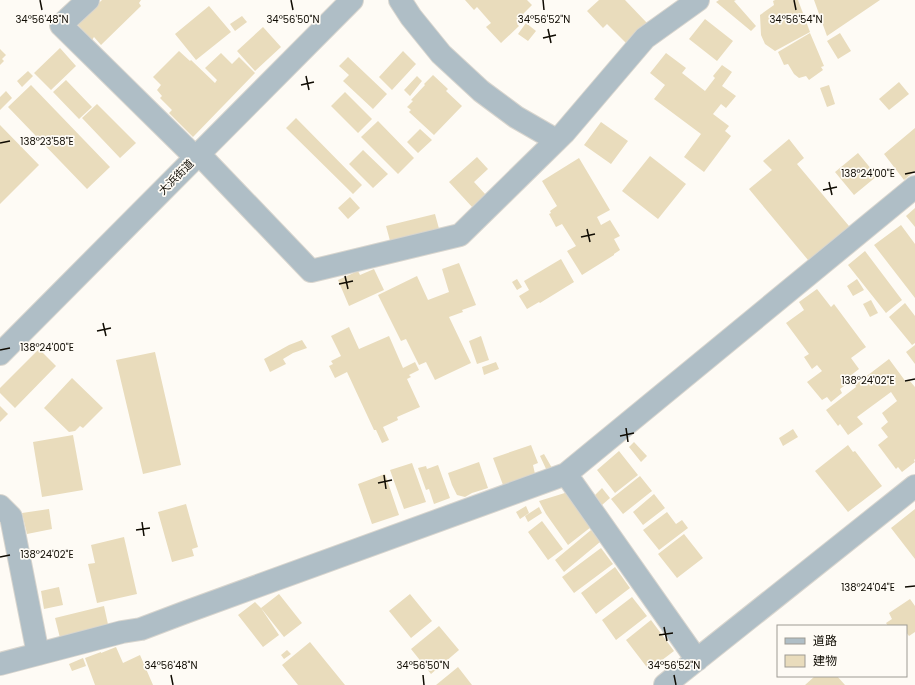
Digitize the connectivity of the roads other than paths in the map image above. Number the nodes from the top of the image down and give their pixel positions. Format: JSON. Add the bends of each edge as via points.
{"nodes":[{"id":1,"x":88,"y":0,"type":"edge"},
{"id":2,"x":352,"y":0,"type":"edge"},
{"id":3,"x":400,"y":0,"type":"edge"},
{"id":4,"x":698,"y":0,"type":"edge"},
{"id":5,"x":556,"y":140,"type":"junction"},
{"id":6,"x":197,"y":156,"type":"junction"},
{"id":7,"x":915,"y":187,"type":"edge"},
{"id":8,"x":0,"y":354,"type":"edge"},
{"id":9,"x":566,"y":474,"type":"junction"},
{"id":10,"x":915,"y":486,"type":"edge"},
{"id":11,"x":0,"y":506,"type":"edge"},
{"id":12,"x":38,"y":654,"type":"junction"},
{"id":13,"x":697,"y":660,"type":"junction"},
{"id":14,"x":0,"y":664,"type":"edge"},
{"id":15,"x":665,"y":685,"type":"edge"}],
"edges":[{"from":1,"to":6,"type":"street","via":[[62,25]]},
{"from":2,"to":6,"type":"street","name":"大浜街道"},
{"from":3,"to":5,"type":"street","via":[[442,54],[481,91],[516,117]]},
{"from":4,"to":5,"type":"street","via":[[645,38]]},
{"from":5,"to":6,"type":"street","via":[[460,235],[312,271]]},
{"from":6,"to":8,"type":"street","name":"大浜街道"},
{"from":7,"to":9,"type":"street"},
{"from":9,"to":12,"type":"street","via":[[141,629]]},
{"from":9,"to":13,"type":"street"},
{"from":10,"to":13,"type":"street"},
{"from":11,"to":12,"type":"street","via":[[11,518]]},
{"from":12,"to":14,"type":"street"},
{"from":13,"to":15,"type":"street"}]}
